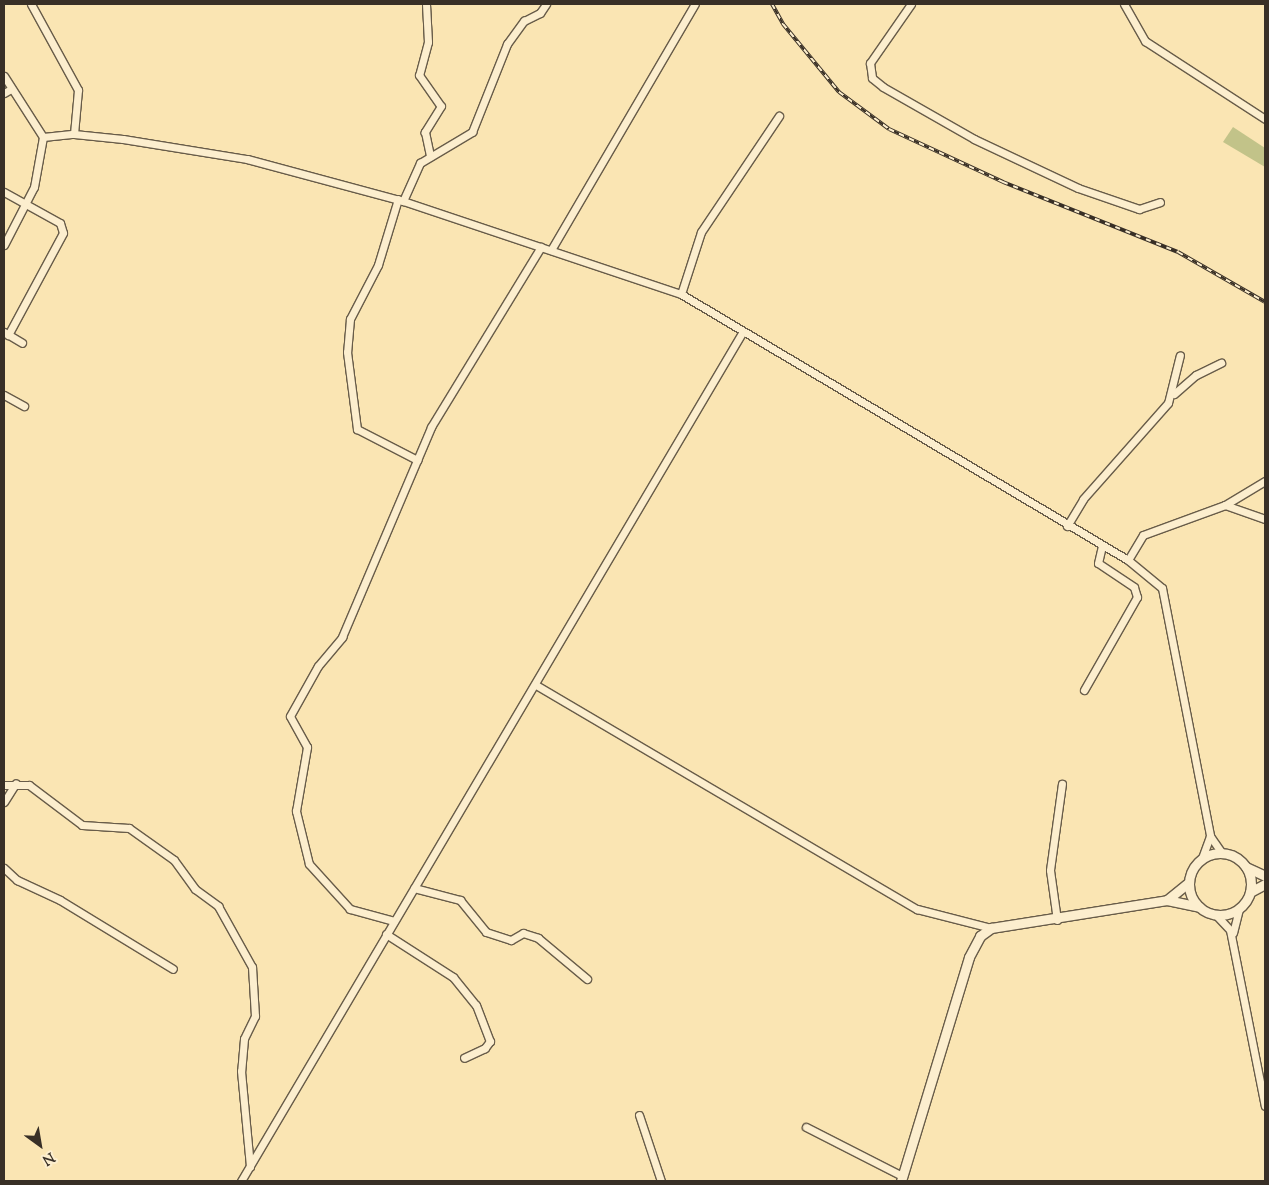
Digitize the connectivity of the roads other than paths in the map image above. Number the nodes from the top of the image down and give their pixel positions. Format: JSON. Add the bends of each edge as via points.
{"nodes":[{"id":1,"x":31,"y":4,"type":"edge"},
{"id":2,"x":426,"y":4,"type":"edge"},
{"id":3,"x":546,"y":4,"type":"edge"},
{"id":4,"x":695,"y":4,"type":"edge"},
{"id":5,"x":911,"y":4,"type":"edge"},
{"id":6,"x":1124,"y":4,"type":"edge"},
{"id":7,"x":4,"y":76,"type":"edge"},
{"id":8,"x":7,"y":90,"type":"edge"},
{"id":9,"x":779,"y":116,"type":"dead end"},
{"id":10,"x":1265,"y":119,"type":"edge"},
{"id":11,"x":74,"y":134,"type":"junction"},
{"id":12,"x":43,"y":138,"type":"junction"},
{"id":13,"x":430,"y":156,"type":"junction"},
{"id":14,"x":4,"y":192,"type":"edge"},
{"id":15,"x":401,"y":200,"type":"junction"},
{"id":16,"x":1160,"y":202,"type":"dead end"},
{"id":17,"x":26,"y":204,"type":"junction"},
{"id":18,"x":4,"y":245,"type":"edge"},
{"id":19,"x":541,"y":247,"type":"junction"},
{"id":20,"x":551,"y":250,"type":"junction"},
{"id":21,"x":681,"y":294,"type":"junction"},
{"id":22,"x":6,"y":333,"type":"edge"},
{"id":23,"x":742,"y":333,"type":"junction"},
{"id":24,"x":22,"y":343,"type":"dead end"},
{"id":25,"x":1180,"y":356,"type":"dead end"},
{"id":26,"x":1221,"y":363,"type":"dead end"},
{"id":27,"x":4,"y":395,"type":"edge"},
{"id":28,"x":1174,"y":395,"type":"junction"},
{"id":29,"x":24,"y":406,"type":"dead end"},
{"id":30,"x":417,"y":460,"type":"junction"},
{"id":31,"x":1265,"y":481,"type":"edge"},
{"id":32,"x":1225,"y":505,"type":"junction"},
{"id":33,"x":1265,"y":520,"type":"edge"},
{"id":34,"x":1067,"y":526,"type":"junction"},
{"id":35,"x":1102,"y":546,"type":"junction"},
{"id":36,"x":1128,"y":560,"type":"junction"},
{"id":37,"x":536,"y":685,"type":"junction"},
{"id":38,"x":1084,"y":690,"type":"dead end"},
{"id":39,"x":17,"y":783,"type":"junction"},
{"id":40,"x":1062,"y":784,"type":"dead end"},
{"id":41,"x":4,"y":785,"type":"edge"},
{"id":42,"x":4,"y":802,"type":"edge"},
{"id":43,"x":1210,"y":836,"type":"junction"},
{"id":44,"x":1222,"y":853,"type":"junction"},
{"id":45,"x":1202,"y":858,"type":"junction"},
{"id":46,"x":1246,"y":867,"type":"junction"},
{"id":47,"x":4,"y":868,"type":"edge"},
{"id":48,"x":1265,"y":876,"type":"edge"},
{"id":49,"x":1188,"y":883,"type":"junction"},
{"id":50,"x":1265,"y":884,"type":"edge"},
{"id":51,"x":414,"y":888,"type":"junction"},
{"id":52,"x":1250,"y":892,"type":"junction"},
{"id":53,"x":1167,"y":900,"type":"junction"},
{"id":54,"x":1200,"y":907,"type":"junction"},
{"id":55,"x":1239,"y":909,"type":"junction"},
{"id":56,"x":1217,"y":916,"type":"junction"},
{"id":57,"x":1057,"y":920,"type":"junction"},
{"id":58,"x":394,"y":921,"type":"junction"},
{"id":59,"x":992,"y":928,"type":"junction"},
{"id":60,"x":386,"y":934,"type":"junction"},
{"id":61,"x":1233,"y":940,"type":"junction"},
{"id":62,"x":173,"y":969,"type":"dead end"},
{"id":63,"x":587,"y":979,"type":"dead end"},
{"id":64,"x":464,"y":1058,"type":"dead end"},
{"id":65,"x":1265,"y":1106,"type":"edge"},
{"id":66,"x":639,"y":1115,"type":"dead end"},
{"id":67,"x":806,"y":1127,"type":"dead end"},
{"id":68,"x":250,"y":1167,"type":"junction"},
{"id":69,"x":902,"y":1179,"type":"edge"},
{"id":70,"x":241,"y":1181,"type":"edge"},
{"id":71,"x":661,"y":1181,"type":"edge"}],
"edges":[{"from":1,"to":11,"type":"street","via":[[78,90]]},
{"from":2,"to":13,"type":"street","via":[[428,42],[419,75],[441,106],[425,132]]},
{"from":3,"to":13,"type":"street","via":[[524,21],[507,44],[472,132]]},
{"from":4,"to":20,"type":"street"},
{"from":5,"to":16,"type":"street","via":[[870,63],[872,78],[883,87],[974,139],[1078,188],[1139,209]]},
{"from":6,"to":10,"type":"street","via":[[1145,41]]},
{"from":7,"to":8,"type":"street"},
{"from":8,"to":12,"type":"street"},
{"from":9,"to":21,"type":"street","via":[[701,232]]},
{"from":11,"to":12,"type":"street"},
{"from":11,"to":15,"type":"street","via":[[194,148]]},
{"from":12,"to":17,"type":"street","via":[[40,169]]},
{"from":13,"to":15,"type":"street","via":[[416,169]]},
{"from":14,"to":17,"type":"street"},
{"from":15,"to":19,"type":"street"},
{"from":15,"to":30,"type":"street","via":[[378,265],[350,320],[347,352],[356,429]]},
{"from":17,"to":18,"type":"street"},
{"from":17,"to":22,"type":"street","via":[[60,223],[63,233]]},
{"from":19,"to":20,"type":"street"},
{"from":19,"to":30,"type":"street","via":[[471,356]]},
{"from":20,"to":21,"type":"street"},
{"from":21,"to":23,"type":"street"},
{"from":22,"to":24,"type":"street"},
{"from":23,"to":34,"type":"street"},
{"from":23,"to":37,"type":"street"},
{"from":25,"to":28,"type":"street"},
{"from":26,"to":28,"type":"street","via":[[1196,374]]},
{"from":27,"to":29,"type":"street"},
{"from":28,"to":34,"type":"street","via":[[1083,499]]},
{"from":30,"to":58,"type":"street","via":[[342,637],[318,666],[290,716],[306,747],[296,811],[309,864],[350,909]]},
{"from":31,"to":32,"type":"street"},
{"from":32,"to":33,"type":"street"},
{"from":32,"to":36,"type":"street","via":[[1143,536]]},
{"from":34,"to":35,"type":"street"},
{"from":35,"to":36,"type":"street"},
{"from":35,"to":38,"type":"street","via":[[1098,563],[1130,583],[1137,597]]},
{"from":36,"to":43,"type":"street","via":[[1162,588]]},
{"from":37,"to":51,"type":"street"},
{"from":37,"to":59,"type":"street","via":[[917,908]]},
{"from":39,"to":41,"type":"street"},
{"from":39,"to":42,"type":"street"},
{"from":39,"to":68,"type":"street","via":[[29,785],[75,823],[129,828],[174,860],[195,889],[218,906],[252,968],[255,1016],[244,1039],[241,1070]]},
{"from":40,"to":57,"type":"street","via":[[1050,870]]},
{"from":43,"to":44,"type":"street"},
{"from":43,"to":45,"type":"street"},
{"from":44,"to":45,"type":"street"},
{"from":44,"to":46,"type":"street"},
{"from":45,"to":49,"type":"street"},
{"from":46,"to":48,"type":"street"},
{"from":46,"to":52,"type":"street"},
{"from":47,"to":62,"type":"street","via":[[17,880],[60,900]]},
{"from":49,"to":53,"type":"street"},
{"from":49,"to":54,"type":"street"},
{"from":50,"to":52,"type":"street"},
{"from":51,"to":58,"type":"street"},
{"from":51,"to":63,"type":"street","via":[[460,900],[486,932],[511,940],[523,932],[538,938]]},
{"from":52,"to":55,"type":"street"},
{"from":53,"to":54,"type":"street"},
{"from":53,"to":57,"type":"street"},
{"from":54,"to":56,"type":"street"},
{"from":55,"to":56,"type":"street"},
{"from":55,"to":61,"type":"street"},
{"from":56,"to":61,"type":"street"},
{"from":57,"to":59,"type":"street"},
{"from":58,"to":60,"type":"street"},
{"from":59,"to":69,"type":"street","via":[[974,945]]},
{"from":60,"to":64,"type":"street","via":[[453,977],[476,1005],[490,1041],[485,1048]]},
{"from":60,"to":68,"type":"street"},
{"from":61,"to":65,"type":"street"},
{"from":66,"to":71,"type":"street"},
{"from":67,"to":69,"type":"street"},
{"from":68,"to":70,"type":"street"}]}
